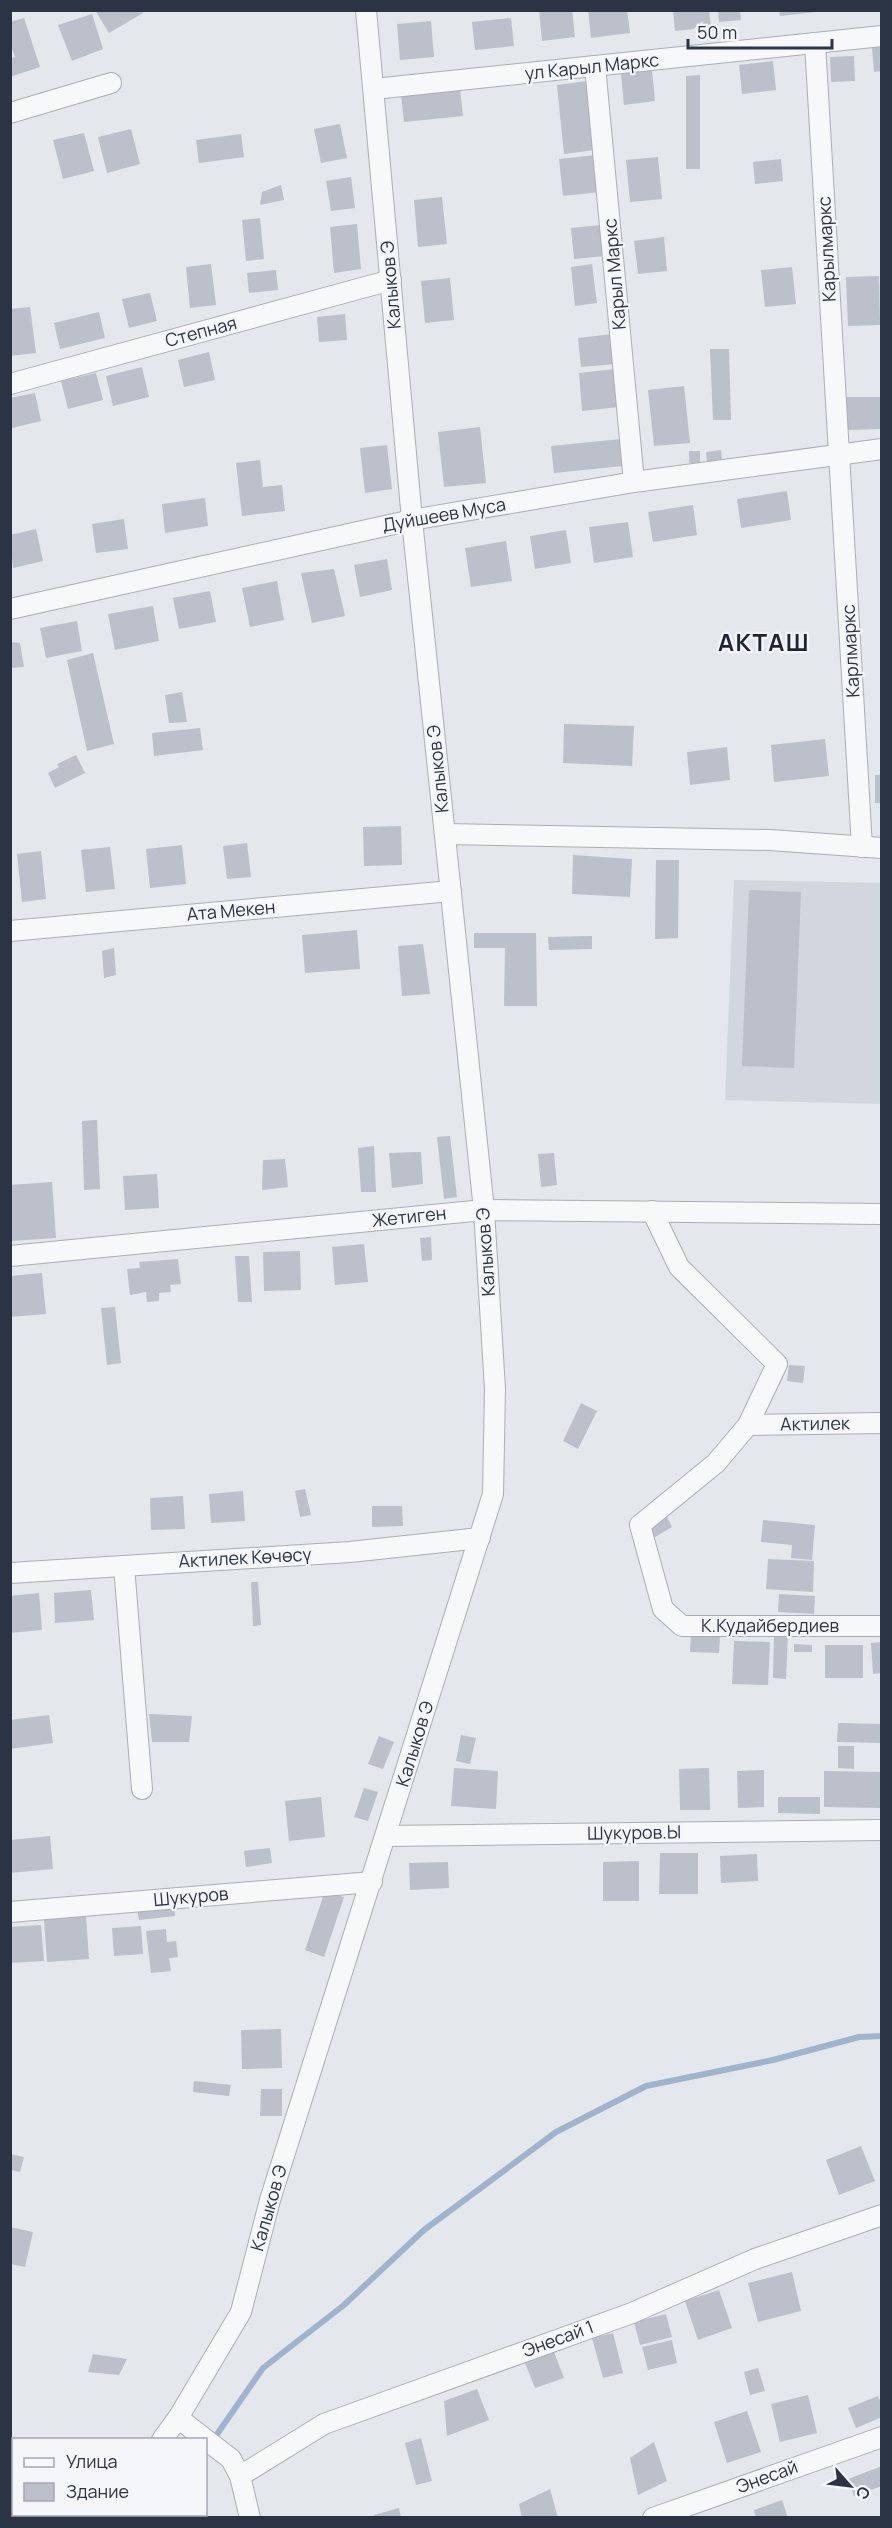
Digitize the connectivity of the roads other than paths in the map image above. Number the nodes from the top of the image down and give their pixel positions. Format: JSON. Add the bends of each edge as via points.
{"nodes":[{"id":1,"x":366,"y":10,"type":"edge"},
{"id":2,"x":882,"y":36,"type":"edge"},
{"id":3,"x":815,"y":43,"type":"junction"},
{"id":4,"x":595,"y":66,"type":"junction"},
{"id":5,"x":111,"y":83,"type":"dead end"},
{"id":6,"x":374,"y":89,"type":"junction"},
{"id":7,"x":10,"y":113,"type":"edge"},
{"id":8,"x":391,"y":279,"type":"junction"},
{"id":9,"x":10,"y":384,"type":"edge"},
{"id":10,"x":882,"y":449,"type":"edge"},
{"id":11,"x":839,"y":454,"type":"junction"},
{"id":12,"x":634,"y":482,"type":"junction"},
{"id":13,"x":412,"y":520,"type":"junction"},
{"id":14,"x":10,"y":609,"type":"edge"},
{"id":15,"x":445,"y":834,"type":"junction"},
{"id":16,"x":872,"y":848,"type":"edge"},
{"id":17,"x":451,"y":891,"type":"junction"},
{"id":18,"x":10,"y":931,"type":"edge"},
{"id":19,"x":484,"y":1210,"type":"junction"},
{"id":20,"x":652,"y":1211,"type":"junction"},
{"id":21,"x":882,"y":1214,"type":"edge"},
{"id":22,"x":10,"y":1256,"type":"edge"},
{"id":23,"x":882,"y":1423,"type":"edge"},
{"id":24,"x":748,"y":1425,"type":"junction"},
{"id":25,"x":480,"y":1538,"type":"junction"},
{"id":26,"x":124,"y":1566,"type":"junction"},
{"id":27,"x":10,"y":1573,"type":"edge"},
{"id":28,"x":882,"y":1626,"type":"edge"},
{"id":29,"x":142,"y":1789,"type":"dead end"},
{"id":30,"x":882,"y":1830,"type":"edge"},
{"id":31,"x":387,"y":1836,"type":"junction"},
{"id":32,"x":372,"y":1882,"type":"junction"},
{"id":33,"x":10,"y":1912,"type":"edge"},
{"id":34,"x":882,"y":2215,"type":"edge"},
{"id":35,"x":183,"y":2422,"type":"junction"},
{"id":36,"x":882,"y":2437,"type":"edge"},
{"id":37,"x":163,"y":2438,"type":"edge"},
{"id":38,"x":201,"y":2438,"type":"edge"},
{"id":39,"x":207,"y":2443,"type":"edge"},
{"id":40,"x":235,"y":2467,"type":"junction"},
{"id":41,"x":250,"y":2517,"type":"edge"},
{"id":42,"x":653,"y":2517,"type":"edge"}],
"edges":[{"from":1,"to":6,"type":"street","name":"Калыков Э"},
{"from":2,"to":3,"type":"street","name":"ул Карыл Маркс"},
{"from":3,"to":4,"type":"street","name":"ул Карыл Маркс"},
{"from":3,"to":11,"type":"street","name":"Карылмаркс"},
{"from":4,"to":6,"type":"street","name":"ул Карыл Маркс"},
{"from":4,"to":12,"type":"street","name":"Карыл Маркс"},
{"from":5,"to":7,"type":"street"},
{"from":6,"to":8,"type":"street","name":"Калыков Э"},
{"from":8,"to":9,"type":"street","name":"Степная"},
{"from":8,"to":13,"type":"street","name":"Калыков Э"},
{"from":10,"to":11,"type":"street","name":"Дуйшеев Муса"},
{"from":11,"to":12,"type":"street","name":"Дуйшеев Муса"},
{"from":11,"to":16,"type":"street","name":"Карлмаркс"},
{"from":12,"to":13,"type":"street","name":"Дуйшеев Муса"},
{"from":13,"to":14,"type":"street","name":"Дуйшеев Муса"},
{"from":13,"to":15,"type":"street","name":"Калыков Э"},
{"from":15,"to":16,"type":"street","via":[[770,840]]},
{"from":15,"to":17,"type":"street","name":"Калыков Э"},
{"from":17,"to":18,"type":"street","name":"Ата Мекен"},
{"from":17,"to":19,"type":"street","name":"Калыков Э"},
{"from":19,"to":20,"type":"street","name":"Жетиген"},
{"from":19,"to":22,"type":"street","name":"Жетиген"},
{"from":19,"to":25,"type":"street","name":"Калыков Э","via":[[495,1389],[493,1494]]},
{"from":20,"to":21,"type":"street","name":"Жетиген"},
{"from":20,"to":24,"type":"street","name":"К.Кудайбердиев","via":[[679,1267],[777,1365]]},
{"from":23,"to":24,"type":"street","name":"Актилек"},
{"from":24,"to":28,"type":"street","name":"К.Кудайбердиев","via":[[716,1463],[640,1525],[663,1609],[682,1626]]},
{"from":25,"to":26,"type":"street","name":"Актилек Көчөсү","via":[[350,1552]]},
{"from":25,"to":31,"type":"street","name":"Калыков Э"},
{"from":26,"to":27,"type":"street","name":"Актилек Көчөсү"},
{"from":26,"to":29,"type":"street"},
{"from":30,"to":31,"type":"street","name":"Шукуров.Ы"},
{"from":31,"to":32,"type":"street","name":"Калыков Э"},
{"from":32,"to":33,"type":"street","name":"Шукуров"},
{"from":32,"to":35,"type":"street","name":"Калыков Э","via":[[270,2200],[241,2312]]},
{"from":34,"to":40,"type":"street","name":"Энесай 1","via":[[755,2259],[632,2313],[324,2424]]},
{"from":35,"to":37,"type":"street","name":"Калыков Э"},
{"from":35,"to":38,"type":"street"},
{"from":36,"to":42,"type":"street","name":"Энесай"},
{"from":39,"to":40,"type":"street"},
{"from":40,"to":41,"type":"street"}]}
